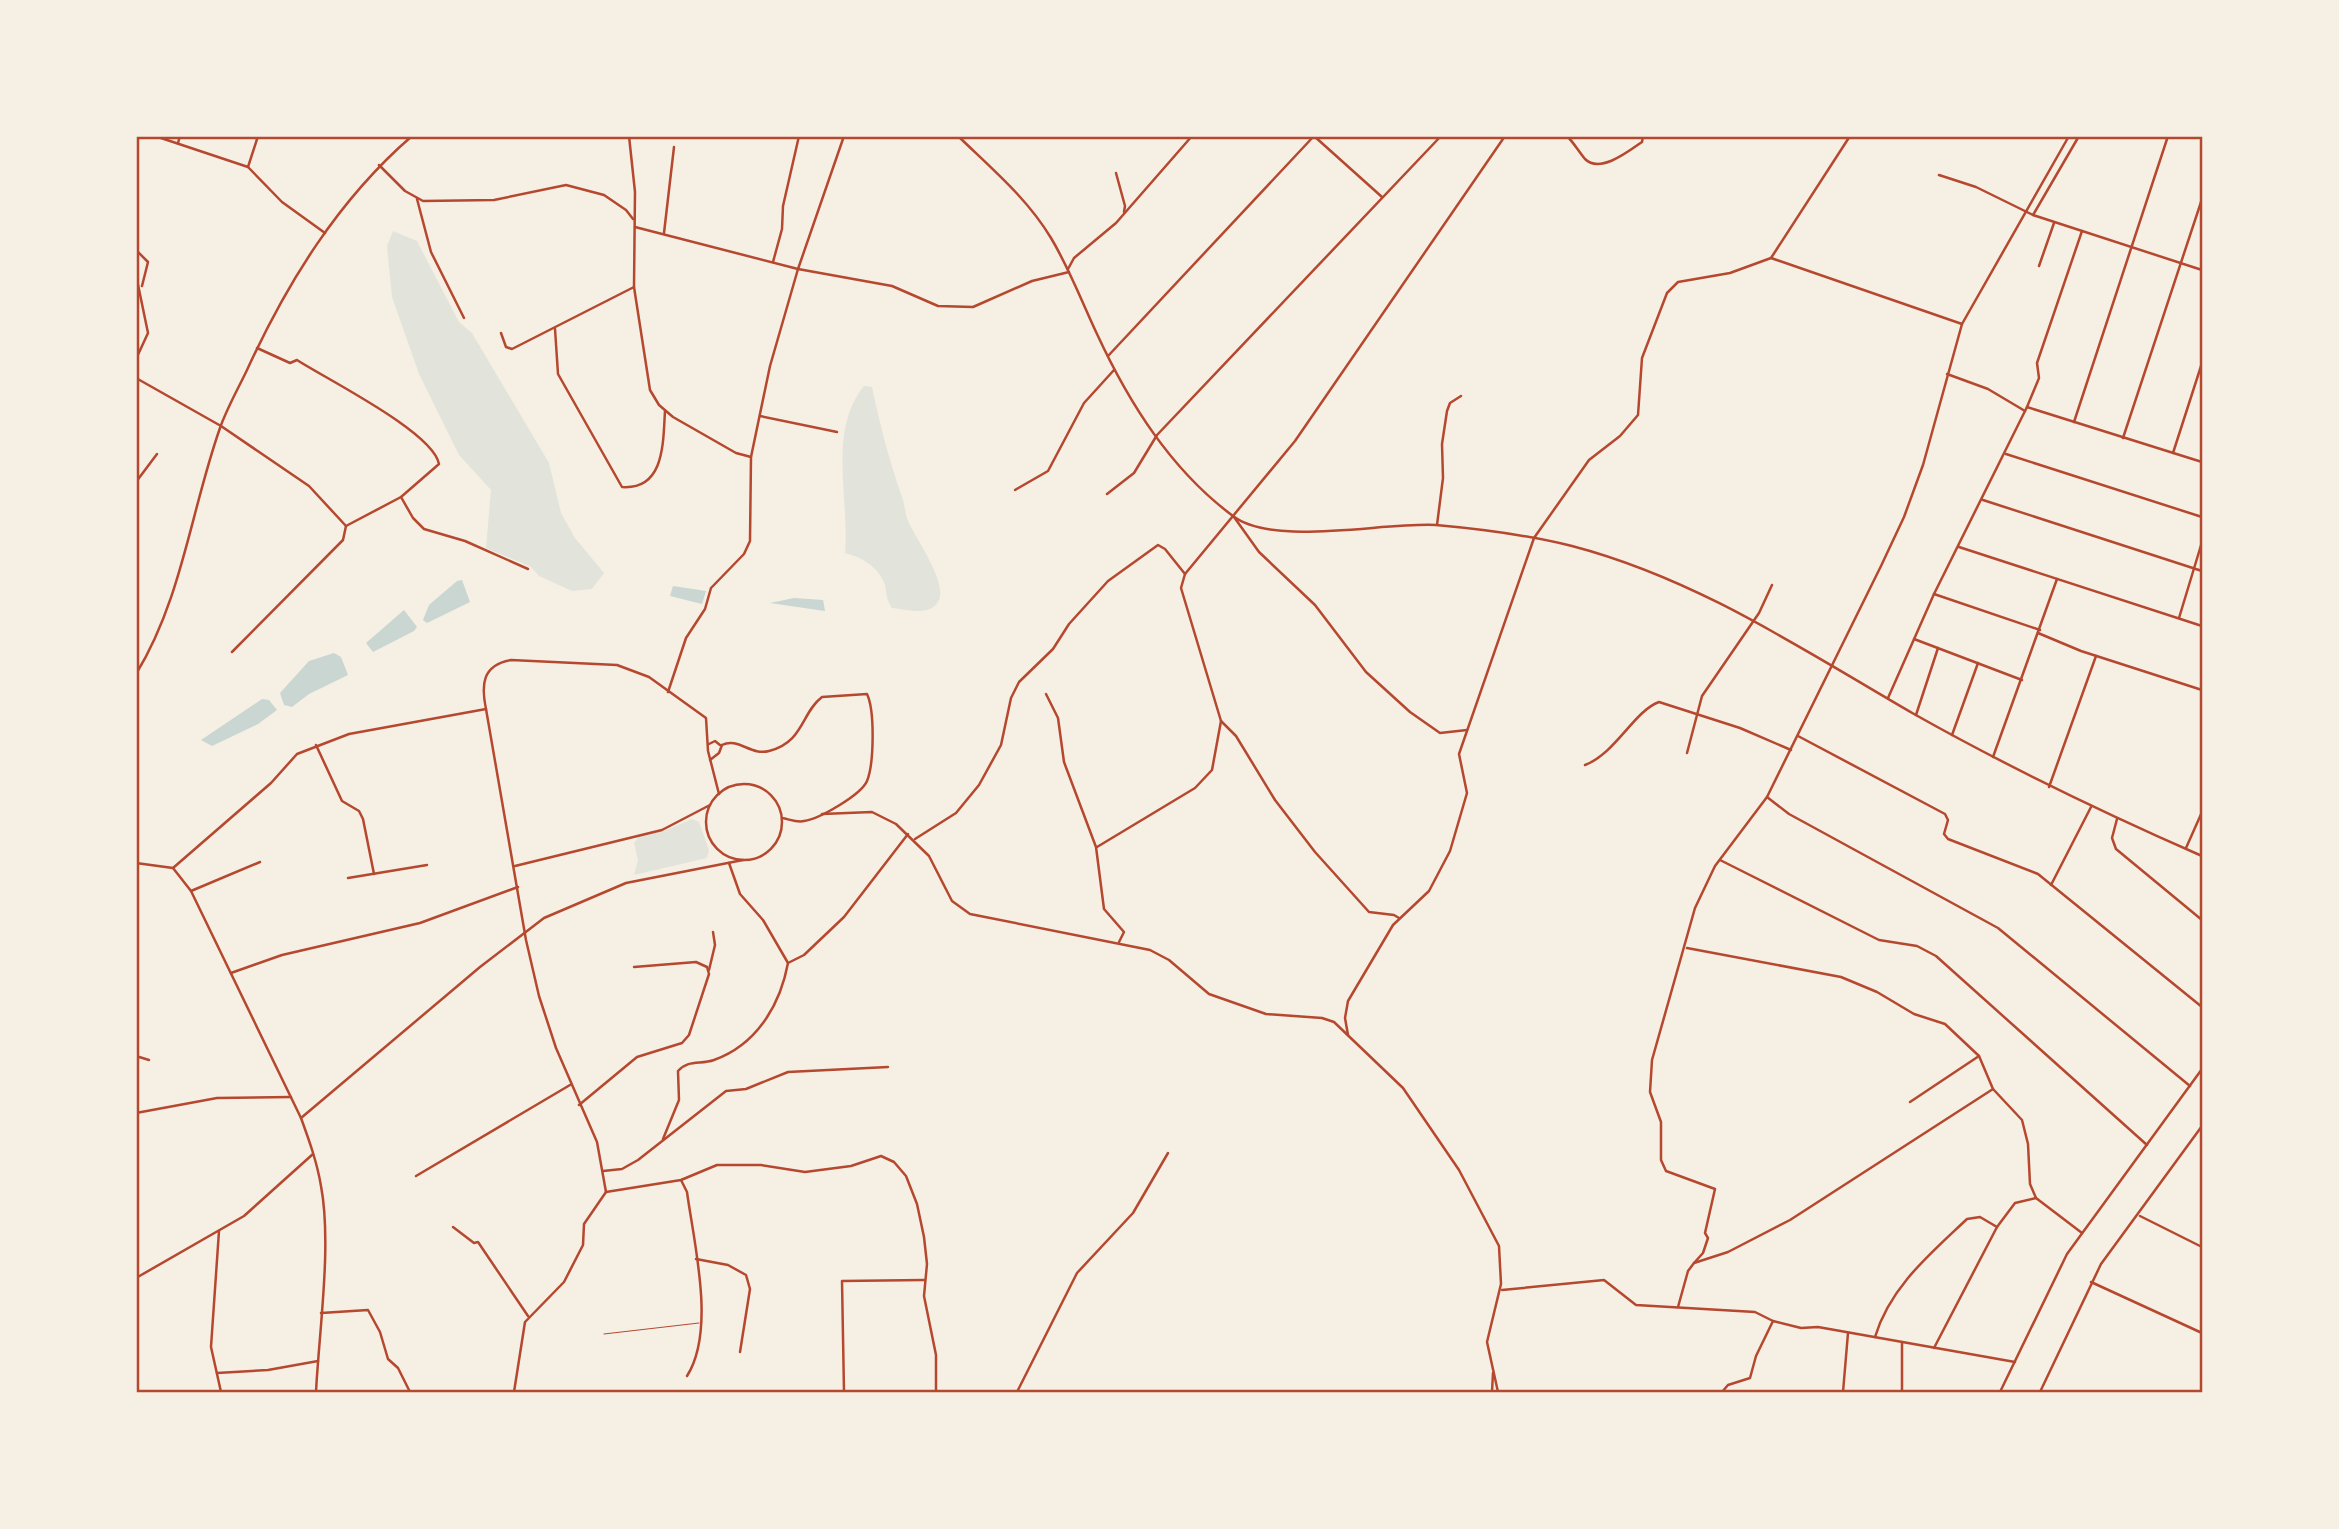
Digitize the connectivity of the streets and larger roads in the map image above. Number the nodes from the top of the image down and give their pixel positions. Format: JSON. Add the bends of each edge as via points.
{"nodes":[{"id":1,"x":155,"y":136,"type":"edge"},
{"id":2,"x":180,"y":136,"type":"edge"},
{"id":3,"x":258,"y":136,"type":"edge"},
{"id":4,"x":412,"y":136,"type":"edge"},
{"id":5,"x":629,"y":136,"type":"edge"},
{"id":6,"x":799,"y":136,"type":"edge"},
{"id":7,"x":844,"y":136,"type":"edge"},
{"id":8,"x":958,"y":136,"type":"edge"},
{"id":9,"x":1192,"y":136,"type":"edge"},
{"id":10,"x":1314,"y":136,"type":"edge"},
{"id":11,"x":1441,"y":136,"type":"edge"},
{"id":12,"x":1505,"y":136,"type":"edge"},
{"id":13,"x":1567,"y":136,"type":"edge"},
{"id":14,"x":1643,"y":136,"type":"edge"},
{"id":15,"x":1850,"y":136,"type":"edge"},
{"id":16,"x":2069,"y":136,"type":"edge"},
{"id":17,"x":2079,"y":136,"type":"edge"},
{"id":18,"x":2168,"y":136,"type":"edge"},
{"id":19,"x":178,"y":144,"type":"junction"},
{"id":20,"x":674,"y":146,"type":"dead end"},
{"id":21,"x":379,"y":165,"type":"junction"},
{"id":22,"x":248,"y":167,"type":"junction"},
{"id":23,"x":1116,"y":173,"type":"dead end"},
{"id":24,"x":1939,"y":175,"type":"dead end"},
{"id":25,"x":1382,"y":197,"type":"junction"},
{"id":26,"x":417,"y":199,"type":"junction"},
{"id":27,"x":2203,"y":199,"type":"edge"},
{"id":28,"x":2025,"y":211,"type":"junction"},
{"id":29,"x":1123,"y":215,"type":"junction"},
{"id":30,"x":2033,"y":215,"type":"junction"},
{"id":31,"x":633,"y":219,"type":"junction"},
{"id":32,"x":2054,"y":222,"type":"junction"},
{"id":33,"x":635,"y":227,"type":"junction"},
{"id":34,"x":2082,"y":232,"type":"junction"},
{"id":35,"x":325,"y":233,"type":"junction"},
{"id":36,"x":664,"y":233,"type":"junction"},
{"id":37,"x":2131,"y":247,"type":"junction"},
{"id":38,"x":136,"y":250,"type":"edge"},
{"id":39,"x":1771,"y":258,"type":"junction"},
{"id":40,"x":774,"y":262,"type":"junction"},
{"id":41,"x":2181,"y":264,"type":"junction"},
{"id":42,"x":2039,"y":266,"type":"dead end"},
{"id":43,"x":798,"y":269,"type":"junction"},
{"id":44,"x":2203,"y":270,"type":"edge"},
{"id":45,"x":1069,"y":271,"type":"junction"},
{"id":46,"x":136,"y":275,"type":"edge"},
{"id":47,"x":634,"y":287,"type":"junction"},
{"id":48,"x":141,"y":290,"type":"junction"},
{"id":49,"x":464,"y":318,"type":"dead end"},
{"id":50,"x":1962,"y":324,"type":"junction"},
{"id":51,"x":555,"y":329,"type":"junction"},
{"id":52,"x":501,"y":333,"type":"dead end"},
{"id":53,"x":257,"y":348,"type":"junction"},
{"id":54,"x":1108,"y":356,"type":"junction"},
{"id":55,"x":136,"y":359,"type":"edge"},
{"id":56,"x":2203,"y":363,"type":"edge"},
{"id":57,"x":1114,"y":370,"type":"junction"},
{"id":58,"x":1947,"y":374,"type":"junction"},
{"id":59,"x":136,"y":378,"type":"edge"},
{"id":60,"x":1461,"y":396,"type":"dead end"},
{"id":61,"x":2026,"y":409,"type":"junction"},
{"id":62,"x":665,"y":411,"type":"junction"},
{"id":63,"x":760,"y":416,"type":"junction"},
{"id":64,"x":2074,"y":422,"type":"junction"},
{"id":65,"x":221,"y":426,"type":"junction"},
{"id":66,"x":837,"y":432,"type":"dead end"},
{"id":67,"x":1157,"y":435,"type":"junction"},
{"id":68,"x":2123,"y":438,"type":"junction"},
{"id":69,"x":2173,"y":453,"type":"junction"},
{"id":70,"x":157,"y":454,"type":"dead end"},
{"id":71,"x":2005,"y":454,"type":"junction"},
{"id":72,"x":751,"y":457,"type":"junction"},
{"id":73,"x":2203,"y":462,"type":"edge"},
{"id":74,"x":136,"y":482,"type":"edge"},
{"id":75,"x":1015,"y":490,"type":"dead end"},
{"id":76,"x":1107,"y":494,"type":"dead end"},
{"id":77,"x":401,"y":497,"type":"junction"},
{"id":78,"x":1983,"y":500,"type":"junction"},
{"id":79,"x":1234,"y":517,"type":"junction"},
{"id":80,"x":2203,"y":517,"type":"edge"},
{"id":81,"x":346,"y":526,"type":"junction"},
{"id":82,"x":1437,"y":526,"type":"junction"},
{"id":83,"x":1534,"y":538,"type":"junction"},
{"id":84,"x":2203,"y":542,"type":"edge"},
{"id":85,"x":1959,"y":547,"type":"junction"},
{"id":86,"x":2194,"y":568,"type":"junction"},
{"id":87,"x":528,"y":569,"type":"dead end"},
{"id":88,"x":2203,"y":571,"type":"edge"},
{"id":89,"x":1185,"y":574,"type":"junction"},
{"id":90,"x":2058,"y":579,"type":"junction"},
{"id":91,"x":1772,"y":585,"type":"dead end"},
{"id":92,"x":1934,"y":594,"type":"junction"},
{"id":93,"x":1754,"y":618,"type":"junction"},
{"id":94,"x":2179,"y":618,"type":"junction"},
{"id":95,"x":2203,"y":626,"type":"edge"},
{"id":96,"x":2039,"y":632,"type":"junction"},
{"id":97,"x":1914,"y":639,"type":"junction"},
{"id":98,"x":1938,"y":648,"type":"junction"},
{"id":99,"x":232,"y":652,"type":"dead end"},
{"id":100,"x":2096,"y":656,"type":"junction"},
{"id":101,"x":1978,"y":663,"type":"junction"},
{"id":102,"x":1831,"y":665,"type":"junction"},
{"id":103,"x":136,"y":674,"type":"edge"},
{"id":104,"x":2022,"y":680,"type":"junction"},
{"id":105,"x":2203,"y":690,"type":"edge"},
{"id":106,"x":668,"y":692,"type":"junction"},
{"id":107,"x":1046,"y":694,"type":"dead end"},
{"id":108,"x":1888,"y":698,"type":"junction"},
{"id":109,"x":486,"y":709,"type":"junction"},
{"id":110,"x":1695,"y":713,"type":"junction"},
{"id":111,"x":1916,"y":715,"type":"junction"},
{"id":112,"x":1221,"y":722,"type":"junction"},
{"id":113,"x":1467,"y":730,"type":"junction"},
{"id":114,"x":1952,"y":735,"type":"junction"},
{"id":115,"x":1798,"y":736,"type":"junction"},
{"id":116,"x":709,"y":744,"type":"junction"},
{"id":117,"x":316,"y":745,"type":"junction"},
{"id":118,"x":722,"y":745,"type":"junction"},
{"id":119,"x":1791,"y":750,"type":"junction"},
{"id":120,"x":1687,"y":753,"type":"dead end"},
{"id":121,"x":712,"y":755,"type":"junction"},
{"id":122,"x":1993,"y":757,"type":"junction"},
{"id":123,"x":1585,"y":765,"type":"dead end"},
{"id":124,"x":2049,"y":787,"type":"junction"},
{"id":125,"x":719,"y":794,"type":"junction"},
{"id":126,"x":1767,"y":797,"type":"junction"},
{"id":127,"x":710,"y":806,"type":"junction"},
{"id":128,"x":2091,"y":807,"type":"junction"},
{"id":129,"x":2203,"y":812,"type":"edge"},
{"id":130,"x":822,"y":814,"type":"junction"},
{"id":131,"x":782,"y":818,"type":"junction"},
{"id":132,"x":2118,"y":819,"type":"junction"},
{"id":133,"x":908,"y":834,"type":"junction"},
{"id":134,"x":915,"y":839,"type":"junction"},
{"id":135,"x":1096,"y":847,"type":"junction"},
{"id":136,"x":2186,"y":848,"type":"junction"},
{"id":137,"x":2203,"y":856,"type":"edge"},
{"id":138,"x":743,"y":860,"type":"junction"},
{"id":139,"x":1720,"y":860,"type":"junction"},
{"id":140,"x":260,"y":862,"type":"dead end"},
{"id":141,"x":136,"y":863,"type":"edge"},
{"id":142,"x":729,"y":863,"type":"junction"},
{"id":143,"x":427,"y":864,"type":"dead end"},
{"id":144,"x":515,"y":866,"type":"junction"},
{"id":145,"x":173,"y":868,"type":"junction"},
{"id":146,"x":374,"y":874,"type":"junction"},
{"id":147,"x":348,"y":878,"type":"dead end"},
{"id":148,"x":2051,"y":885,"type":"junction"},
{"id":149,"x":518,"y":887,"type":"junction"},
{"id":150,"x":191,"y":891,"type":"junction"},
{"id":151,"x":1399,"y":918,"type":"junction"},
{"id":152,"x":2203,"y":920,"type":"edge"},
{"id":153,"x":526,"y":930,"type":"junction"},
{"id":154,"x":713,"y":932,"type":"dead end"},
{"id":155,"x":1119,"y":942,"type":"junction"},
{"id":156,"x":1685,"y":947,"type":"junction"},
{"id":157,"x":788,"y":963,"type":"junction"},
{"id":158,"x":634,"y":967,"type":"dead end"},
{"id":159,"x":231,"y":973,"type":"junction"},
{"id":160,"x":709,"y":974,"type":"junction"},
{"id":161,"x":2203,"y":1007,"type":"edge"},
{"id":162,"x":1345,"y":1018,"type":"junction"},
{"id":163,"x":1334,"y":1023,"type":"junction"},
{"id":164,"x":1348,"y":1035,"type":"junction"},
{"id":165,"x":136,"y":1056,"type":"edge"},
{"id":166,"x":1979,"y":1056,"type":"junction"},
{"id":167,"x":149,"y":1059,"type":"dead end"},
{"id":168,"x":888,"y":1067,"type":"dead end"},
{"id":169,"x":2203,"y":1069,"type":"edge"},
{"id":170,"x":570,"y":1085,"type":"junction"},
{"id":171,"x":2190,"y":1086,"type":"junction"},
{"id":172,"x":1993,"y":1089,"type":"junction"},
{"id":173,"x":291,"y":1097,"type":"junction"},
{"id":174,"x":1910,"y":1102,"type":"dead end"},
{"id":175,"x":579,"y":1105,"type":"junction"},
{"id":176,"x":136,"y":1113,"type":"edge"},
{"id":177,"x":301,"y":1118,"type":"junction"},
{"id":178,"x":2203,"y":1126,"type":"edge"},
{"id":179,"x":663,"y":1139,"type":"junction"},
{"id":180,"x":2147,"y":1146,"type":"junction"},
{"id":181,"x":1168,"y":1153,"type":"dead end"},
{"id":182,"x":314,"y":1154,"type":"junction"},
{"id":183,"x":603,"y":1171,"type":"junction"},
{"id":184,"x":416,"y":1176,"type":"dead end"},
{"id":185,"x":681,"y":1180,"type":"junction"},
{"id":186,"x":606,"y":1192,"type":"junction"},
{"id":187,"x":2036,"y":1198,"type":"junction"},
{"id":188,"x":2139,"y":1215,"type":"junction"},
{"id":189,"x":453,"y":1227,"type":"dead end"},
{"id":190,"x":1997,"y":1227,"type":"junction"},
{"id":191,"x":219,"y":1231,"type":"junction"},
{"id":192,"x":2082,"y":1233,"type":"junction"},
{"id":193,"x":2203,"y":1247,"type":"edge"},
{"id":194,"x":696,"y":1259,"type":"junction"},
{"id":195,"x":1694,"y":1263,"type":"junction"},
{"id":196,"x":136,"y":1278,"type":"edge"},
{"id":197,"x":925,"y":1280,"type":"junction"},
{"id":198,"x":2091,"y":1282,"type":"junction"},
{"id":199,"x":1500,"y":1290,"type":"junction"},
{"id":200,"x":1678,"y":1307,"type":"junction"},
{"id":201,"x":321,"y":1313,"type":"junction"},
{"id":202,"x":528,"y":1316,"type":"junction"},
{"id":203,"x":1773,"y":1321,"type":"junction"},
{"id":204,"x":2203,"y":1332,"type":"edge"},
{"id":205,"x":1848,"y":1333,"type":"junction"},
{"id":206,"x":1874,"y":1338,"type":"junction"},
{"id":207,"x":1902,"y":1343,"type":"junction"},
{"id":208,"x":1934,"y":1348,"type":"junction"},
{"id":209,"x":740,"y":1352,"type":"dead end"},
{"id":210,"x":318,"y":1361,"type":"junction"},
{"id":211,"x":2015,"y":1362,"type":"junction"},
{"id":212,"x":217,"y":1373,"type":"junction"},
{"id":213,"x":1493,"y":1373,"type":"junction"},
{"id":214,"x":687,"y":1376,"type":"dead end"},
{"id":215,"x":221,"y":1392,"type":"edge"},
{"id":216,"x":316,"y":1392,"type":"edge"},
{"id":217,"x":410,"y":1392,"type":"edge"},
{"id":218,"x":514,"y":1392,"type":"edge"},
{"id":219,"x":844,"y":1392,"type":"edge"},
{"id":220,"x":936,"y":1392,"type":"edge"},
{"id":221,"x":1017,"y":1392,"type":"edge"},
{"id":222,"x":1492,"y":1392,"type":"edge"},
{"id":223,"x":1498,"y":1392,"type":"edge"},
{"id":224,"x":1722,"y":1392,"type":"edge"},
{"id":225,"x":1843,"y":1392,"type":"edge"},
{"id":226,"x":1902,"y":1392,"type":"edge"},
{"id":227,"x":2001,"y":1392,"type":"edge"},
{"id":228,"x":2040,"y":1392,"type":"edge"}],
"edges":[{"from":1,"to":19,"type":"street"},
{"from":2,"to":19,"type":"street"},
{"from":3,"to":22,"type":"street"},
{"from":4,"to":21,"type":"street"},
{"from":5,"to":31,"type":"street"},
{"from":6,"to":40,"type":"street"},
{"from":7,"to":43,"type":"street"},
{"from":8,"to":45,"type":"street","via":[[1028,205]]},
{"from":9,"to":29,"type":"street"},
{"from":10,"to":25,"type":"street"},
{"from":10,"to":54,"type":"street"},
{"from":11,"to":25,"type":"street"},
{"from":12,"to":79,"type":"street","via":[[1295,441]]},
{"from":13,"to":14,"type":"street","via":[[1585,159],[1599,163],[1620,158],[1642,142]]},
{"from":15,"to":39,"type":"street"},
{"from":16,"to":28,"type":"street"},
{"from":17,"to":30,"type":"street"},
{"from":18,"to":37,"type":"street"},
{"from":19,"to":22,"type":"street"},
{"from":20,"to":36,"type":"street"},
{"from":21,"to":26,"type":"street"},
{"from":21,"to":35,"type":"street"},
{"from":22,"to":35,"type":"street","via":[[282,202]]},
{"from":23,"to":29,"type":"street"},
{"from":24,"to":28,"type":"street"},
{"from":25,"to":67,"type":"street"},
{"from":26,"to":31,"type":"street","via":[[494,200],[566,185],[604,195]]},
{"from":26,"to":49,"type":"street","via":[[431,252]]},
{"from":27,"to":41,"type":"street"},
{"from":28,"to":30,"type":"street"},
{"from":28,"to":50,"type":"street"},
{"from":29,"to":45,"type":"street","via":[[1074,258]]},
{"from":30,"to":32,"type":"street"},
{"from":31,"to":33,"type":"street"},
{"from":32,"to":34,"type":"street"},
{"from":32,"to":42,"type":"street"},
{"from":33,"to":36,"type":"street"},
{"from":33,"to":47,"type":"street"},
{"from":34,"to":37,"type":"street"},
{"from":34,"to":61,"type":"street"},
{"from":35,"to":53,"type":"street","via":[[282,298]]},
{"from":36,"to":40,"type":"street"},
{"from":37,"to":41,"type":"street"},
{"from":37,"to":64,"type":"street"},
{"from":38,"to":48,"type":"street","via":[[148,262]]},
{"from":39,"to":50,"type":"street"},
{"from":39,"to":83,"type":"street","via":[[1746,269],[1672,287],[1642,358],[1635,421],[1588,460]]},
{"from":40,"to":43,"type":"street"},
{"from":41,"to":44,"type":"street"},
{"from":41,"to":68,"type":"street"},
{"from":43,"to":45,"type":"street","via":[[872,281],[912,292],[938,306],[958,307],[973,307],[1032,281]]},
{"from":43,"to":63,"type":"street"},
{"from":45,"to":54,"type":"street"},
{"from":46,"to":48,"type":"street"},
{"from":47,"to":51,"type":"street"},
{"from":47,"to":62,"type":"street","via":[[650,390]]},
{"from":48,"to":55,"type":"street","via":[[148,333]]},
{"from":50,"to":58,"type":"street"},
{"from":51,"to":52,"type":"street","via":[[512,349],[506,347]]},
{"from":51,"to":62,"type":"street","via":[[558,374],[622,487],[644,484],[653,476],[663,442]]},
{"from":53,"to":65,"type":"street"},
{"from":53,"to":77,"type":"street","via":[[290,363],[297,360],[431,447],[437,467]]},
{"from":54,"to":57,"type":"street"},
{"from":56,"to":69,"type":"street"},
{"from":57,"to":67,"type":"street","via":[[1139,416]]},
{"from":57,"to":75,"type":"street","via":[[1084,403],[1048,471]]},
{"from":58,"to":61,"type":"street"},
{"from":58,"to":102,"type":"street","via":[[1904,517]]},
{"from":59,"to":65,"type":"street"},
{"from":60,"to":82,"type":"street","via":[[1447,411]]},
{"from":61,"to":64,"type":"street"},
{"from":61,"to":71,"type":"street"},
{"from":62,"to":72,"type":"street","via":[[736,453]]},
{"from":63,"to":66,"type":"street"},
{"from":63,"to":72,"type":"street"},
{"from":64,"to":68,"type":"street"},
{"from":65,"to":81,"type":"street","via":[[309,486]]},
{"from":65,"to":103,"type":"street","via":[[165,620]]},
{"from":67,"to":76,"type":"street","via":[[1134,473]]},
{"from":67,"to":79,"type":"street","via":[[1181,469]]},
{"from":68,"to":69,"type":"street"},
{"from":69,"to":73,"type":"street"},
{"from":70,"to":74,"type":"street"},
{"from":71,"to":78,"type":"street"},
{"from":71,"to":80,"type":"street"},
{"from":72,"to":106,"type":"street","via":[[750,541],[744,554],[712,588],[705,610],[686,638]]},
{"from":77,"to":81,"type":"street"},
{"from":77,"to":87,"type":"street","via":[[424,529],[465,541]]},
{"from":78,"to":85,"type":"street"},
{"from":78,"to":86,"type":"street"},
{"from":79,"to":82,"type":"street","via":[[1281,532]]},
{"from":79,"to":89,"type":"street"},
{"from":79,"to":113,"type":"street","via":[[1259,552],[1315,605],[1384,691],[1440,733]]},
{"from":81,"to":99,"type":"street","via":[[343,540]]},
{"from":82,"to":83,"type":"street"},
{"from":83,"to":93,"type":"street","via":[[1577,547],[1652,573]]},
{"from":83,"to":113,"type":"street"},
{"from":84,"to":86,"type":"street"},
{"from":85,"to":90,"type":"street"},
{"from":85,"to":92,"type":"street"},
{"from":86,"to":88,"type":"street"},
{"from":86,"to":94,"type":"street"},
{"from":89,"to":112,"type":"street","via":[[1183,598]]},
{"from":89,"to":134,"type":"street","via":[[1166,549],[1155,546],[1108,581],[1011,698],[1001,745],[979,785],[956,813]]},
{"from":90,"to":94,"type":"street"},
{"from":90,"to":96,"type":"street"},
{"from":91,"to":93,"type":"street"},
{"from":92,"to":96,"type":"street"},
{"from":92,"to":97,"type":"street"},
{"from":93,"to":102,"type":"street"},
{"from":93,"to":110,"type":"street","via":[[1709,682]]},
{"from":94,"to":95,"type":"street"},
{"from":96,"to":100,"type":"street"},
{"from":96,"to":104,"type":"street"},
{"from":97,"to":98,"type":"street"},
{"from":97,"to":108,"type":"street"},
{"from":98,"to":101,"type":"street"},
{"from":98,"to":111,"type":"street"},
{"from":100,"to":105,"type":"street"},
{"from":100,"to":124,"type":"street"},
{"from":101,"to":104,"type":"street"},
{"from":101,"to":114,"type":"street"},
{"from":102,"to":108,"type":"street"},
{"from":102,"to":115,"type":"street"},
{"from":104,"to":122,"type":"street"},
{"from":106,"to":109,"type":"street","via":[[637,671],[617,665],[511,660],[487,672],[482,686]]},
{"from":106,"to":116,"type":"street","via":[[705,716]]},
{"from":107,"to":135,"type":"street","via":[[1058,718],[1064,762]]},
{"from":108,"to":111,"type":"street"},
{"from":109,"to":117,"type":"street","via":[[376,728]]},
{"from":109,"to":144,"type":"street"},
{"from":110,"to":119,"type":"street"},
{"from":110,"to":120,"type":"street"},
{"from":110,"to":123,"type":"street","via":[[1665,703],[1653,705],[1608,751]]},
{"from":111,"to":114,"type":"street"},
{"from":112,"to":135,"type":"street","via":[[1212,770],[1195,788]]},
{"from":112,"to":151,"type":"street","via":[[1236,736],[1275,800],[1315,852],[1369,912]]},
{"from":113,"to":151,"type":"street","via":[[1459,754],[1465,806],[1450,851],[1429,891]]},
{"from":114,"to":122,"type":"street"},
{"from":115,"to":119,"type":"street"},
{"from":115,"to":148,"type":"street","via":[[1945,814],[1948,839],[2026,868]]},
{"from":116,"to":118,"type":"street"},
{"from":116,"to":121,"type":"street"},
{"from":117,"to":145,"type":"street","via":[[291,759],[271,783]]},
{"from":117,"to":146,"type":"street","via":[[342,801],[359,811]]},
{"from":118,"to":121,"type":"street"},
{"from":118,"to":130,"type":"street","via":[[736,743],[751,752],[771,751],[798,732],[822,697],[867,694],[873,752],[868,778],[859,791]]},
{"from":119,"to":126,"type":"street"},
{"from":121,"to":125,"type":"street"},
{"from":122,"to":124,"type":"street"},
{"from":124,"to":128,"type":"street"},
{"from":125,"to":127,"type":"street"},
{"from":125,"to":131,"type":"street","via":[[737,785],[758,787],[773,797]]},
{"from":126,"to":139,"type":"street"},
{"from":126,"to":171,"type":"street","via":[[1789,814],[1998,928]]},
{"from":127,"to":138,"type":"street","via":[[706,823],[712,841],[726,855]]},
{"from":127,"to":144,"type":"street","via":[[662,830]]},
{"from":128,"to":132,"type":"street"},
{"from":128,"to":148,"type":"street"},
{"from":129,"to":136,"type":"street"},
{"from":130,"to":131,"type":"street","via":[[802,822]]},
{"from":130,"to":133,"type":"street","via":[[872,811]]},
{"from":131,"to":138,"type":"street","via":[[781,833],[772,848]]},
{"from":132,"to":136,"type":"street"},
{"from":132,"to":152,"type":"street","via":[[2112,838],[2116,849]]},
{"from":133,"to":134,"type":"street"},
{"from":133,"to":157,"type":"street","via":[[844,918],[810,950]]},
{"from":134,"to":155,"type":"street","via":[[941,876],[945,892],[962,911]]},
{"from":135,"to":155,"type":"street","via":[[1100,897],[1109,918],[1124,932]]},
{"from":136,"to":137,"type":"street"},
{"from":138,"to":142,"type":"street"},
{"from":139,"to":156,"type":"street","via":[[1695,908]]},
{"from":139,"to":180,"type":"street","via":[[1879,940],[1917,946],[1936,956]]},
{"from":140,"to":150,"type":"street"},
{"from":141,"to":145,"type":"street"},
{"from":142,"to":153,"type":"street","via":[[626,883]]},
{"from":142,"to":157,"type":"street","via":[[740,894],[763,920]]},
{"from":143,"to":146,"type":"street"},
{"from":144,"to":149,"type":"street"},
{"from":145,"to":150,"type":"street"},
{"from":146,"to":147,"type":"street"},
{"from":148,"to":161,"type":"street"},
{"from":149,"to":153,"type":"street"},
{"from":149,"to":159,"type":"street","via":[[420,923]]},
{"from":150,"to":159,"type":"street"},
{"from":151,"to":162,"type":"street","via":[[1348,1002]]},
{"from":153,"to":170,"type":"street","via":[[539,996]]},
{"from":153,"to":177,"type":"street"},
{"from":154,"to":160,"type":"street"},
{"from":155,"to":163,"type":"street","via":[[1160,954],[1209,994],[1266,1014]]},
{"from":156,"to":166,"type":"street","via":[[1841,977],[1914,1014],[1945,1024]]},
{"from":156,"to":195,"type":"street","via":[[1652,1060],[1650,1092],[1661,1122],[1661,1160],[1666,1171],[1715,1189],[1707,1238]]},
{"from":157,"to":179,"type":"street","via":[[763,1026],[716,1059],[684,1064],[678,1071],[679,1100]]},
{"from":158,"to":160,"type":"street","via":[[696,962],[707,967]]},
{"from":159,"to":173,"type":"street"},
{"from":160,"to":175,"type":"street","via":[[687,1039],[637,1057]]},
{"from":162,"to":163,"type":"street"},
{"from":162,"to":164,"type":"street"},
{"from":163,"to":164,"type":"street"},
{"from":164,"to":199,"type":"street","via":[[1403,1088],[1458,1170],[1499,1246]]},
{"from":165,"to":167,"type":"street"},
{"from":166,"to":172,"type":"street"},
{"from":166,"to":174,"type":"street"},
{"from":168,"to":179,"type":"street","via":[[788,1072],[746,1089],[726,1091]]},
{"from":169,"to":171,"type":"street"},
{"from":170,"to":175,"type":"street"},
{"from":170,"to":184,"type":"street"},
{"from":171,"to":180,"type":"street"},
{"from":172,"to":187,"type":"street","via":[[2024,1126],[2030,1184]]},
{"from":172,"to":195,"type":"street","via":[[1790,1220],[1728,1252]]},
{"from":173,"to":176,"type":"street","via":[[216,1098]]},
{"from":173,"to":177,"type":"street"},
{"from":175,"to":183,"type":"street","via":[[597,1142]]},
{"from":177,"to":182,"type":"street"},
{"from":178,"to":188,"type":"street"},
{"from":179,"to":183,"type":"street","via":[[631,1165]]},
{"from":180,"to":192,"type":"street"},
{"from":181,"to":221,"type":"street","via":[[1133,1213],[1077,1272]]},
{"from":182,"to":191,"type":"street","via":[[253,1208]]},
{"from":182,"to":201,"type":"street","via":[[323,1203]]},
{"from":183,"to":186,"type":"street"},
{"from":185,"to":186,"type":"street"},
{"from":185,"to":194,"type":"street","via":[[687,1192]]},
{"from":185,"to":197,"type":"street","via":[[717,1165],[805,1172],[887,1158],[906,1176],[917,1204],[927,1254]]},
{"from":186,"to":202,"type":"street","via":[[584,1223],[583,1245],[559,1291]]},
{"from":187,"to":190,"type":"street","via":[[2015,1203]]},
{"from":187,"to":192,"type":"street"},
{"from":188,"to":193,"type":"street"},
{"from":188,"to":198,"type":"street"},
{"from":189,"to":202,"type":"street","via":[[478,1242]]},
{"from":190,"to":206,"type":"street","via":[[1976,1216],[1962,1224],[1904,1280],[1887,1304]]},
{"from":190,"to":208,"type":"street"},
{"from":191,"to":196,"type":"street"},
{"from":191,"to":212,"type":"street","via":[[211,1347]]},
{"from":192,"to":211,"type":"street","via":[[2057,1272]]},
{"from":194,"to":209,"type":"street","via":[[728,1265],[747,1275],[750,1289]]},
{"from":194,"to":214,"type":"street","via":[[702,1304],[697,1347]]},
{"from":195,"to":200,"type":"street"},
{"from":197,"to":219,"type":"street","via":[[842,1282]]},
{"from":197,"to":220,"type":"street","via":[[936,1354]]},
{"from":198,"to":204,"type":"street"},
{"from":198,"to":228,"type":"street"},
{"from":199,"to":200,"type":"street","via":[[1604,1280],[1636,1305]]},
{"from":199,"to":213,"type":"street","via":[[1488,1332]]},
{"from":200,"to":203,"type":"street","via":[[1755,1312]]},
{"from":201,"to":210,"type":"street"},
{"from":201,"to":217,"type":"street","via":[[368,1310],[388,1359]]},
{"from":202,"to":218,"type":"street"},
{"from":203,"to":205,"type":"street"},
{"from":203,"to":224,"type":"street","via":[[1750,1378],[1728,1385]]},
{"from":205,"to":206,"type":"street"},
{"from":205,"to":225,"type":"street"},
{"from":206,"to":207,"type":"street"},
{"from":207,"to":208,"type":"street"},
{"from":207,"to":226,"type":"street"},
{"from":208,"to":211,"type":"street"},
{"from":210,"to":212,"type":"street"},
{"from":210,"to":216,"type":"street"},
{"from":211,"to":227,"type":"street"},
{"from":212,"to":215,"type":"street"},
{"from":213,"to":222,"type":"street"},
{"from":213,"to":223,"type":"street"}]}
